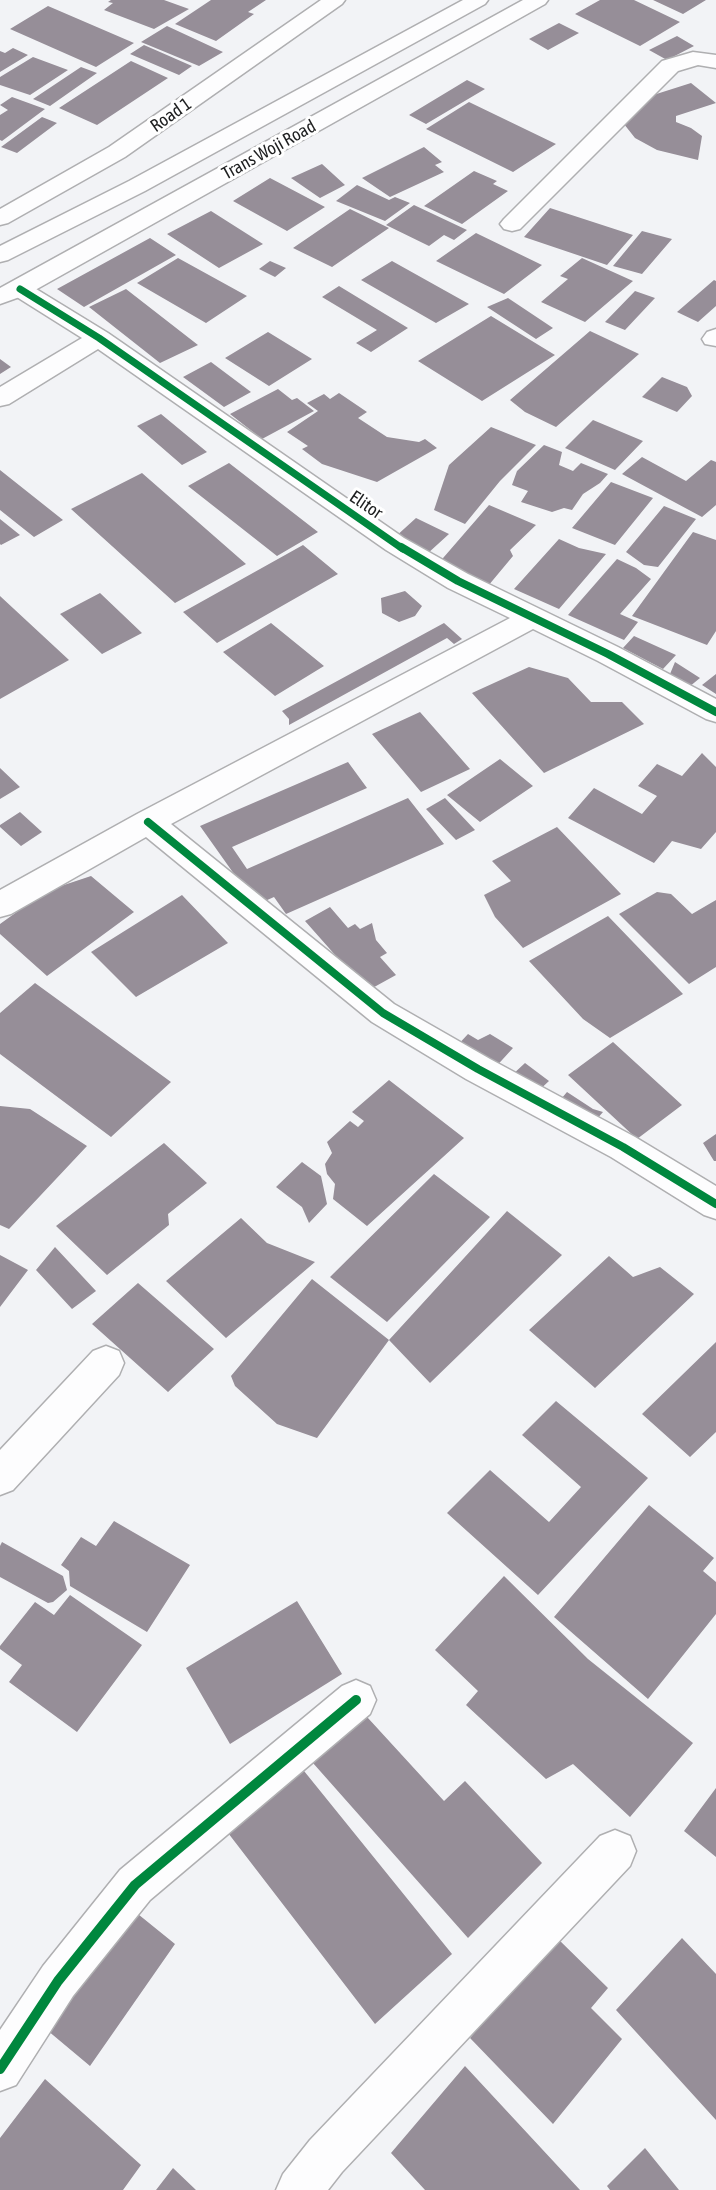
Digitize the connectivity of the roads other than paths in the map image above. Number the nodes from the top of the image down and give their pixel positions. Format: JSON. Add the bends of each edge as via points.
{"nodes":[{"id":1,"x":335,"y":0,"type":"edge"},
{"id":2,"x":478,"y":0,"type":"edge"},
{"id":3,"x":538,"y":0,"type":"edge"},
{"id":4,"x":716,"y":62,"type":"edge"},
{"id":5,"x":0,"y":218,"type":"edge"},
{"id":6,"x":512,"y":224,"type":"dead end"},
{"id":7,"x":0,"y":255,"type":"edge"},
{"id":8,"x":10,"y":293,"type":"edge"},
{"id":9,"x":99,"y":338,"type":"junction"},
{"id":10,"x":0,"y":398,"type":"edge"},
{"id":11,"x":532,"y":618,"type":"junction"},
{"id":12,"x":716,"y":712,"type":"edge"},
{"id":13,"x":148,"y":822,"type":"junction"},
{"id":14,"x":0,"y":904,"type":"edge"},
{"id":15,"x":716,"y":1204,"type":"edge"},
{"id":16,"x":106,"y":1363,"type":"dead end"},
{"id":17,"x":0,"y":1477,"type":"edge"},
{"id":18,"x":356,"y":1700,"type":"dead end"},
{"id":19,"x":615,"y":1851,"type":"dead end"},
{"id":20,"x":0,"y":2069,"type":"edge"},
{"id":21,"x":299,"y":2190,"type":"edge"}],
"edges":[{"from":1,"to":5,"type":"street","name":"Road 1","via":[[117,152]]},
{"from":2,"to":7,"type":"street","name":"Trans Woji Road","via":[[137,186]]},
{"from":3,"to":8,"type":"street","name":"Trans Woji Road"},
{"from":4,"to":6,"type":"street","via":[[696,58],[670,66]]},
{"from":8,"to":9,"type":"street","name":"Elitor"},
{"from":9,"to":10,"type":"street"},
{"from":9,"to":11,"type":"street","name":"Elitor","via":[[395,544],[458,582]]},
{"from":11,"to":12,"type":"street","name":"Elitor"},
{"from":11,"to":13,"type":"street"},
{"from":13,"to":14,"type":"street"},
{"from":13,"to":15,"type":"street","via":[[383,1013],[623,1147]]},
{"from":16,"to":17,"type":"street"},
{"from":18,"to":20,"type":"street","via":[[135,1885],[58,1981]]},
{"from":19,"to":21,"type":"street","via":[[326,2156]]}]}
